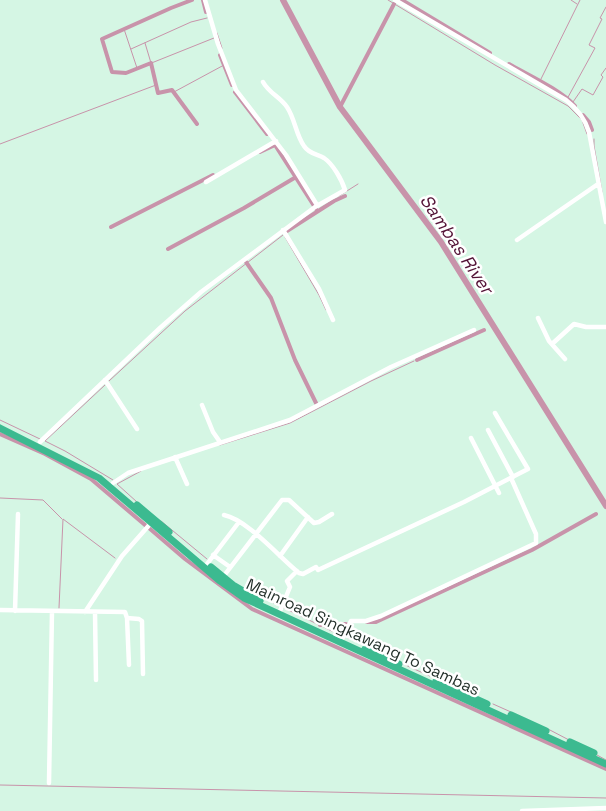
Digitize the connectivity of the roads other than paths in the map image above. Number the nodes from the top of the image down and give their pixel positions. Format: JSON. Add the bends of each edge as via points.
{"nodes":[{"id":1,"x":204,"y":0,"type":"edge"},
{"id":2,"x":395,"y":0,"type":"edge"},
{"id":3,"x":263,"y":82,"type":"dead end"},
{"id":4,"x":276,"y":141,"type":"junction"},
{"id":5,"x":206,"y":182,"type":"dead end"},
{"id":6,"x":598,"y":184,"type":"junction"},
{"id":7,"x":317,"y":205,"type":"junction"},
{"id":8,"x":606,"y":222,"type":"edge"},
{"id":9,"x":283,"y":230,"type":"junction"},
{"id":10,"x":517,"y":240,"type":"dead end"},
{"id":11,"x":538,"y":318,"type":"dead end"},
{"id":12,"x":333,"y":320,"type":"dead end"},
{"id":13,"x":606,"y":327,"type":"edge"},
{"id":14,"x":474,"y":330,"type":"dead end"},
{"id":15,"x":552,"y":344,"type":"junction"},
{"id":16,"x":565,"y":359,"type":"dead end"},
{"id":17,"x":105,"y":380,"type":"junction"},
{"id":18,"x":202,"y":405,"type":"dead end"},
{"id":19,"x":495,"y":413,"type":"dead end"},
{"id":20,"x":0,"y":423,"type":"edge"},
{"id":21,"x":0,"y":428,"type":"edge"},
{"id":22,"x":137,"y":429,"type":"dead end"},
{"id":23,"x":488,"y":430,"type":"dead end"},
{"id":24,"x":471,"y":438,"type":"dead end"},
{"id":25,"x":40,"y":442,"type":"junction"},
{"id":26,"x":220,"y":442,"type":"junction"},
{"id":27,"x":59,"y":454,"type":"junction"},
{"id":28,"x":175,"y":457,"type":"junction"},
{"id":29,"x":512,"y":477,"type":"junction"},
{"id":30,"x":113,"y":484,"type":"junction"},
{"id":31,"x":187,"y":484,"type":"dead end"},
{"id":32,"x":496,"y":486,"type":"junction"},
{"id":33,"x":499,"y":493,"type":"dead end"},
{"id":34,"x":18,"y":514,"type":"dead end"},
{"id":35,"x":224,"y":514,"type":"dead end"},
{"id":36,"x":332,"y":514,"type":"dead end"},
{"id":37,"x":308,"y":517,"type":"junction"},
{"id":38,"x":240,"y":522,"type":"junction"},
{"id":39,"x":151,"y":523,"type":"junction"},
{"id":40,"x":168,"y":534,"type":"junction"},
{"id":41,"x":256,"y":534,"type":"junction"},
{"id":42,"x":213,"y":555,"type":"junction"},
{"id":43,"x":280,"y":556,"type":"junction"},
{"id":44,"x":207,"y":564,"type":"junction"},
{"id":45,"x":230,"y":567,"type":"junction"},
{"id":46,"x":296,"y":572,"type":"junction"},
{"id":47,"x":223,"y":577,"type":"junction"},
{"id":48,"x":0,"y":610,"type":"edge"},
{"id":49,"x":280,"y":610,"type":"junction"},
{"id":50,"x":16,"y":611,"type":"junction"},
{"id":51,"x":52,"y":612,"type":"junction"},
{"id":52,"x":84,"y":612,"type":"junction"},
{"id":53,"x":95,"y":612,"type":"junction"},
{"id":54,"x":127,"y":618,"type":"junction"},
{"id":55,"x":325,"y":633,"type":"junction"},
{"id":56,"x":342,"y":638,"type":"junction"},
{"id":57,"x":130,"y":665,"type":"dead end"},
{"id":58,"x":143,"y":674,"type":"dead end"},
{"id":59,"x":96,"y":680,"type":"dead end"},
{"id":60,"x":532,"y":728,"type":"junction"},
{"id":61,"x":606,"y":759,"type":"edge"},
{"id":62,"x":606,"y":764,"type":"edge"},
{"id":63,"x":49,"y":783,"type":"dead end"},
{"id":64,"x":606,"y":808,"type":"edge"},
{"id":65,"x":595,"y":810,"type":"edge"},
{"id":66,"x":522,"y":811,"type":"edge"}],
"edges":[{"from":1,"to":4,"type":"street","via":[[236,90]]},
{"from":2,"to":6,"type":"street","via":[[572,105],[588,128]]},
{"from":3,"to":7,"type":"street","via":[[288,109],[304,147],[325,159],[344,187],[344,191]]},
{"from":4,"to":5,"type":"street"},
{"from":4,"to":7,"type":"street"},
{"from":6,"to":8,"type":"street"},
{"from":6,"to":10,"type":"street"},
{"from":7,"to":9,"type":"street"},
{"from":9,"to":12,"type":"street","via":[[319,289]]},
{"from":9,"to":17,"type":"street","via":[[201,292]]},
{"from":11,"to":15,"type":"street"},
{"from":13,"to":15,"type":"street","via":[[574,324]]},
{"from":14,"to":26,"type":"street","via":[[391,367],[290,420]]},
{"from":15,"to":16,"type":"street"},
{"from":17,"to":22,"type":"street"},
{"from":17,"to":25,"type":"street"},
{"from":18,"to":26,"type":"street"},
{"from":19,"to":29,"type":"street","via":[[528,469]]},
{"from":20,"to":25,"type":"highway","name":"Mainroad Singkawang To Sambas"},
{"from":21,"to":27,"type":"highway","name":"Mainroad Singkawang To Sambas"},
{"from":23,"to":29,"type":"street"},
{"from":24,"to":32,"type":"street"},
{"from":25,"to":27,"type":"highway","name":"Mainroad Singkawang To Sambas"},
{"from":26,"to":28,"type":"street"},
{"from":27,"to":30,"type":"highway","name":"Mainroad Singkawang To Sambas","via":[[94,470]]},
{"from":27,"to":39,"type":"highway","name":"Mainroad Singkawang To Sambas","via":[[99,478]]},
{"from":28,"to":30,"type":"street","via":[[128,473]]},
{"from":28,"to":31,"type":"street"},
{"from":29,"to":32,"type":"street"},
{"from":29,"to":56,"type":"street","via":[[536,534],[536,543],[387,614],[366,621],[351,621]]},
{"from":30,"to":40,"type":"highway","name":"Mainroad Singkawang To Sambas"},
{"from":32,"to":33,"type":"street"},
{"from":32,"to":46,"type":"street","via":[[318,570],[316,567],[303,574]]},
{"from":34,"to":50,"type":"street"},
{"from":35,"to":38,"type":"street"},
{"from":36,"to":37,"type":"street","via":[[315,523]]},
{"from":37,"to":41,"type":"street","via":[[284,499]]},
{"from":37,"to":43,"type":"street"},
{"from":38,"to":41,"type":"street"},
{"from":38,"to":42,"type":"street"},
{"from":39,"to":40,"type":"highway","name":"Mainroad Singkawang To Sambas"},
{"from":39,"to":52,"type":"street","via":[[122,556]]},
{"from":40,"to":44,"type":"highway","name":"Mainroad Singkawang To Sambas"},
{"from":40,"to":55,"type":"highway","name":"Mainroad Singkawang To Sambas","via":[[239,595]]},
{"from":41,"to":43,"type":"street"},
{"from":41,"to":45,"type":"street"},
{"from":42,"to":44,"type":"street"},
{"from":42,"to":45,"type":"street"},
{"from":43,"to":46,"type":"street"},
{"from":44,"to":47,"type":"highway","name":"Mainroad Singkawang To Sambas"},
{"from":45,"to":47,"type":"street"},
{"from":46,"to":49,"type":"street","via":[[287,582],[290,588]]},
{"from":47,"to":49,"type":"highway","name":"Mainroad Singkawang To Sambas","via":[[244,593]]},
{"from":48,"to":50,"type":"street"},
{"from":49,"to":55,"type":"highway","name":"Mainroad Singkawang To Sambas"},
{"from":50,"to":51,"type":"street"},
{"from":51,"to":52,"type":"street"},
{"from":51,"to":63,"type":"street"},
{"from":52,"to":53,"type":"street"},
{"from":53,"to":54,"type":"street","via":[[125,612]]},
{"from":53,"to":59,"type":"street"},
{"from":54,"to":57,"type":"street"},
{"from":54,"to":58,"type":"street","via":[[142,620]]},
{"from":55,"to":56,"type":"highway","name":"Mainroad Singkawang To Sambas"},
{"from":55,"to":60,"type":"highway","name":"Mainroad Singkawang To Sambas"},
{"from":56,"to":60,"type":"highway","name":"Mainroad Singkawang To Sambas"},
{"from":60,"to":61,"type":"highway","name":"Mainroad Singkawang To Sambas"},
{"from":60,"to":62,"type":"highway","name":"Mainroad Singkawang To Sambas"},
{"from":64,"to":65,"type":"street","via":[[596,807]]},
{"from":65,"to":66,"type":"street"}]}
